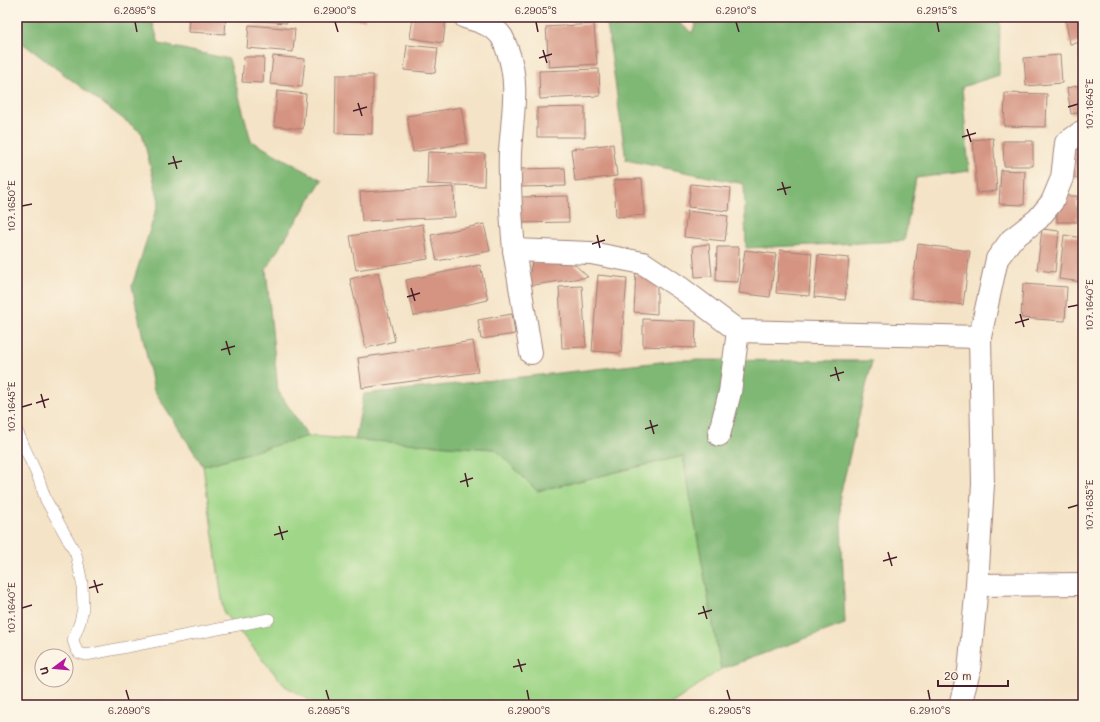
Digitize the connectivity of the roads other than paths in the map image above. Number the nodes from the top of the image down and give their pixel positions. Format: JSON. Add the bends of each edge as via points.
{"nodes":[{"id":1,"x":465,"y":17,"type":"edge"},
{"id":2,"x":1083,"y":131,"type":"edge"},
{"id":3,"x":514,"y":250,"type":"junction"},
{"id":4,"x":738,"y":331,"type":"junction"},
{"id":5,"x":980,"y":337,"type":"junction"},
{"id":6,"x":531,"y":353,"type":"dead end"},
{"id":7,"x":17,"y":431,"type":"edge"},
{"id":8,"x":719,"y":435,"type":"dead end"},
{"id":9,"x":1083,"y":584,"type":"edge"},
{"id":10,"x":977,"y":585,"type":"junction"},
{"id":11,"x":269,"y":619,"type":"dead end"},
{"id":12,"x":960,"y":705,"type":"edge"}],
"edges":[{"from":1,"to":3,"type":"street","via":[[487,25],[502,37],[511,59],[514,110],[510,151],[511,215]]},
{"from":2,"to":5,"type":"street","via":[[1066,142],[1062,178],[1052,202],[1038,219],[1011,240],[997,259]]},
{"from":3,"to":4,"type":"street","via":[[591,252],[643,263]]},
{"from":3,"to":6,"type":"street"},
{"from":4,"to":5,"type":"street"},
{"from":4,"to":8,"type":"street","via":[[730,392]]},
{"from":5,"to":10,"type":"street","via":[[983,484]]},
{"from":7,"to":11,"type":"lane","via":[[46,500],[76,554],[82,583],[83,608],[73,640],[79,653],[86,655]]},
{"from":9,"to":10,"type":"street"},
{"from":10,"to":12,"type":"street","via":[[969,671]]}]}
